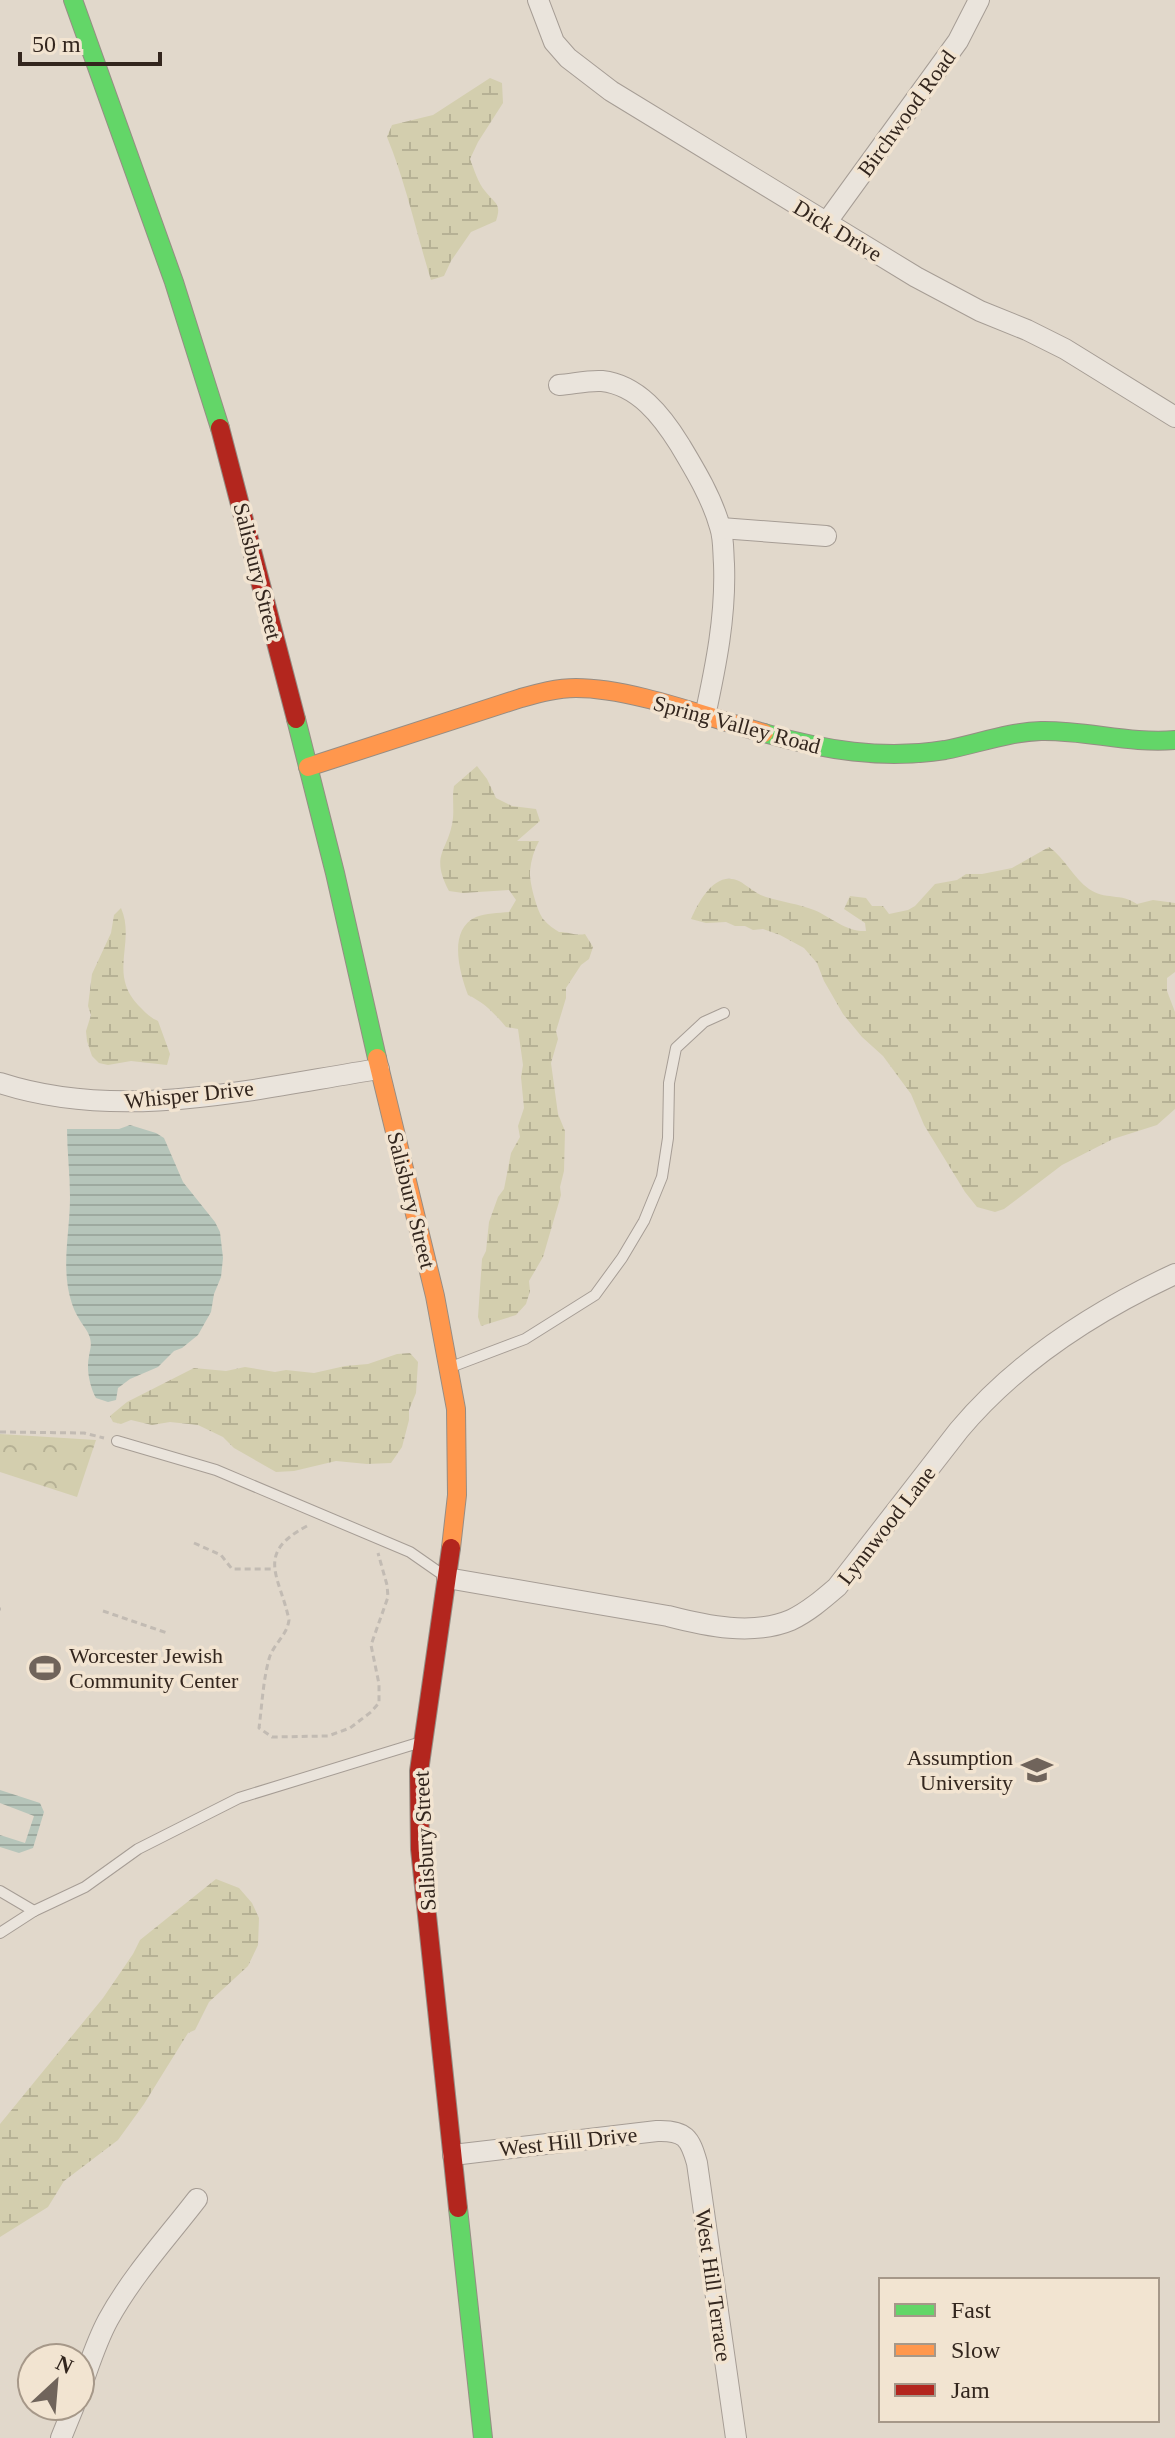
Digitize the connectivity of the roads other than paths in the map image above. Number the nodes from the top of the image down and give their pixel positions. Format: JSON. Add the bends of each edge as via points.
{"nodes":[{"id":1,"x":73,"y":0,"type":"edge"},
{"id":2,"x":538,"y":0,"type":"edge"},
{"id":3,"x":979,"y":0,"type":"edge"},
{"id":4,"x":826,"y":223,"type":"junction"},
{"id":5,"x":559,"y":385,"type":"dead end"},
{"id":6,"x":1175,"y":417,"type":"edge"},
{"id":7,"x":721,"y":528,"type":"junction"},
{"id":8,"x":826,"y":536,"type":"dead end"},
{"id":9,"x":705,"y":716,"type":"junction"},
{"id":10,"x":1175,"y":740,"type":"edge"},
{"id":11,"x":308,"y":767,"type":"junction"},
{"id":12,"x":724,"y":1013,"type":"dead end"},
{"id":13,"x":379,"y":1069,"type":"junction"},
{"id":14,"x":0,"y":1083,"type":"edge"},
{"id":15,"x":1175,"y":1274,"type":"edge"},
{"id":16,"x":449,"y":1368,"type":"junction"},
{"id":17,"x":117,"y":1441,"type":"road end"},
{"id":18,"x":447,"y":1578,"type":"junction"},
{"id":19,"x":422,"y":1742,"type":"junction"},
{"id":20,"x":0,"y":1891,"type":"edge"},
{"id":21,"x":34,"y":1911,"type":"junction"},
{"id":22,"x":0,"y":1933,"type":"edge"},
{"id":23,"x":683,"y":2135,"type":"joint"},
{"id":24,"x":453,"y":2155,"type":"junction"},
{"id":25,"x":197,"y":2199,"type":"dead end"},
{"id":26,"x":96,"y":2349,"type":"edge"},
{"id":27,"x":483,"y":2438,"type":"edge"},
{"id":28,"x":736,"y":2438,"type":"edge"}],
"edges":[{"from":1,"to":11,"type":"main road","name":"Salisbury Street","via":[[210,388]]},
{"from":2,"to":4,"type":"street","name":"Dick Drive","via":[[554,42],[584,72]]},
{"from":3,"to":4,"type":"street","name":"Birchwood Road","via":[[958,41]]},
{"from":4,"to":6,"type":"street","name":"Dick Drive","via":[[946,294],[1065,349]]},
{"from":5,"to":7,"type":"street","via":[[600,381],[645,400],[690,462]]},
{"from":7,"to":8,"type":"street"},
{"from":7,"to":9,"type":"street","via":[[723,619]]},
{"from":9,"to":10,"type":"main road","name":"Spring Valley Road","via":[[822,747],[880,755],[941,751],[1039,731]]},
{"from":9,"to":11,"type":"main road","name":"Spring Valley Road","via":[[606,692],[556,690]]},
{"from":11,"to":13,"type":"main road","name":"Salisbury Street"},
{"from":12,"to":16,"type":"lane","via":[[704,1022],[676,1048],[662,1177],[644,1221],[595,1295],[525,1339]]},
{"from":13,"to":14,"type":"street","name":"Whisper Drive","via":[[138,1102],[48,1096]]},
{"from":13,"to":16,"type":"main road","name":"Salisbury Street"},
{"from":15,"to":18,"type":"street","name":"Lynnwood Lane","via":[[1060,1337],[1009,1378],[959,1430],[837,1587],[792,1619],[741,1628],[698,1624]]},
{"from":16,"to":18,"type":"main road","name":"Salisbury Street","via":[[456,1409],[457,1495]]},
{"from":17,"to":18,"type":"lane","via":[[216,1470],[410,1552]]},
{"from":18,"to":19,"type":"main road","name":"Salisbury Street"},
{"from":19,"to":21,"type":"lane","via":[[239,1798],[138,1849],[85,1887]]},
{"from":19,"to":24,"type":"main road","name":"Salisbury Street","via":[[420,1849]]},
{"from":20,"to":21,"type":"lane"},
{"from":21,"to":22,"type":"lane"},
{"from":23,"to":24,"type":"street","name":"West Hill Drive","via":[[657,2131]]},
{"from":23,"to":28,"type":"street","name":"West Hill Terrace","via":[[697,2163]]},
{"from":24,"to":27,"type":"main road","name":"Salisbury Street"},
{"from":25,"to":26,"type":"street","via":[[121,2298]]}]}
